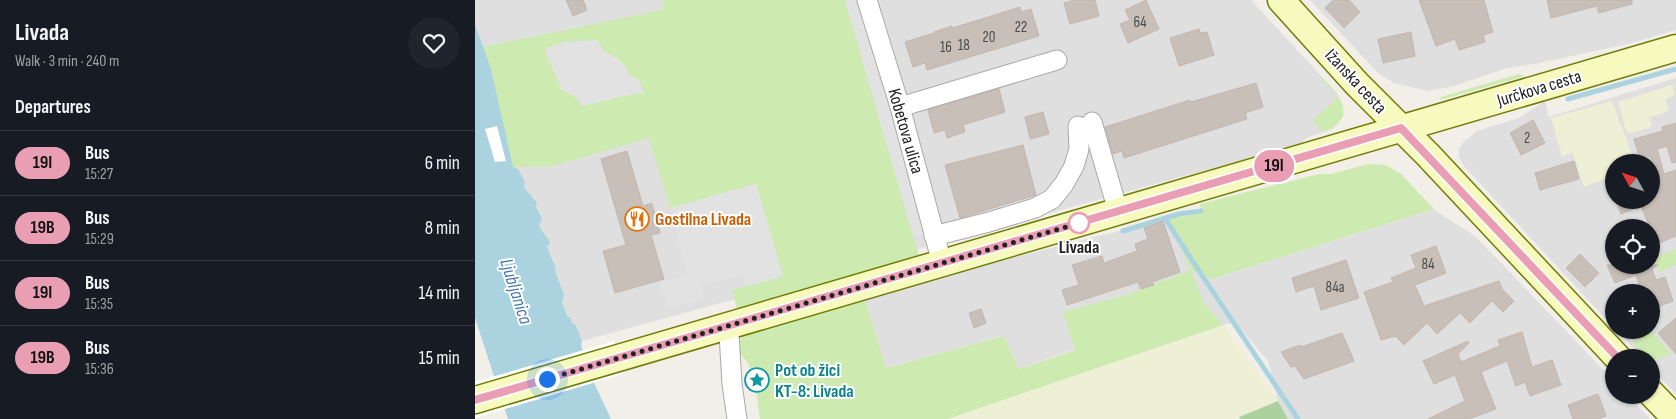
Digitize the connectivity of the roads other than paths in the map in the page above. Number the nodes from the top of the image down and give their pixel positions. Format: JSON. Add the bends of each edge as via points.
{"nodes":[{"id":1,"x":867,"y":0,"type":"edge"},
{"id":2,"x":1281,"y":0,"type":"edge"},
{"id":3,"x":1676,"y":48,"type":"edge"},
{"id":4,"x":1057,"y":60,"type":"dead end"},
{"id":5,"x":900,"y":107,"type":"junction"},
{"id":6,"x":1401,"y":128,"type":"junction"},
{"id":7,"x":1118,"y":211,"type":"junction"},
{"id":8,"x":935,"y":236,"type":"junction"},
{"id":9,"x":942,"y":263,"type":"junction"},
{"id":10,"x":727,"y":326,"type":"junction"},
{"id":11,"x":1610,"y":349,"type":"edge"},
{"id":12,"x":475,"y":400,"type":"edge"},
{"id":13,"x":1660,"y":402,"type":"edge"},
{"id":14,"x":737,"y":419,"type":"edge"},
{"id":15,"x":1676,"y":419,"type":"edge"}],
"edges":[{"from":1,"to":5,"type":"street","name":"Kobetova ulica"},
{"from":2,"to":6,"type":"main road","name":"Ižanska cesta"},
{"from":3,"to":6,"type":"main road","name":"Jurčkova cesta"},
{"from":4,"to":5,"type":"street"},
{"from":5,"to":8,"type":"street","name":"Kobetova ulica"},
{"from":6,"to":7,"type":"main road","name":"Jurčkova cesta"},
{"from":6,"to":11,"type":"main road","name":"Ižanska cesta"},
{"from":7,"to":8,"type":"street","via":[[1085,124],[1074,166],[1052,199],[999,220]]},
{"from":7,"to":9,"type":"main road","name":"Jurčkova cesta"},
{"from":8,"to":9,"type":"street","name":"Kobetova ulica"},
{"from":9,"to":10,"type":"main road","name":"Jurčkova cesta"},
{"from":10,"to":12,"type":"main road","name":"Jurčkova cesta"},
{"from":10,"to":14,"type":"street"},
{"from":13,"to":15,"type":"main road"}]}
